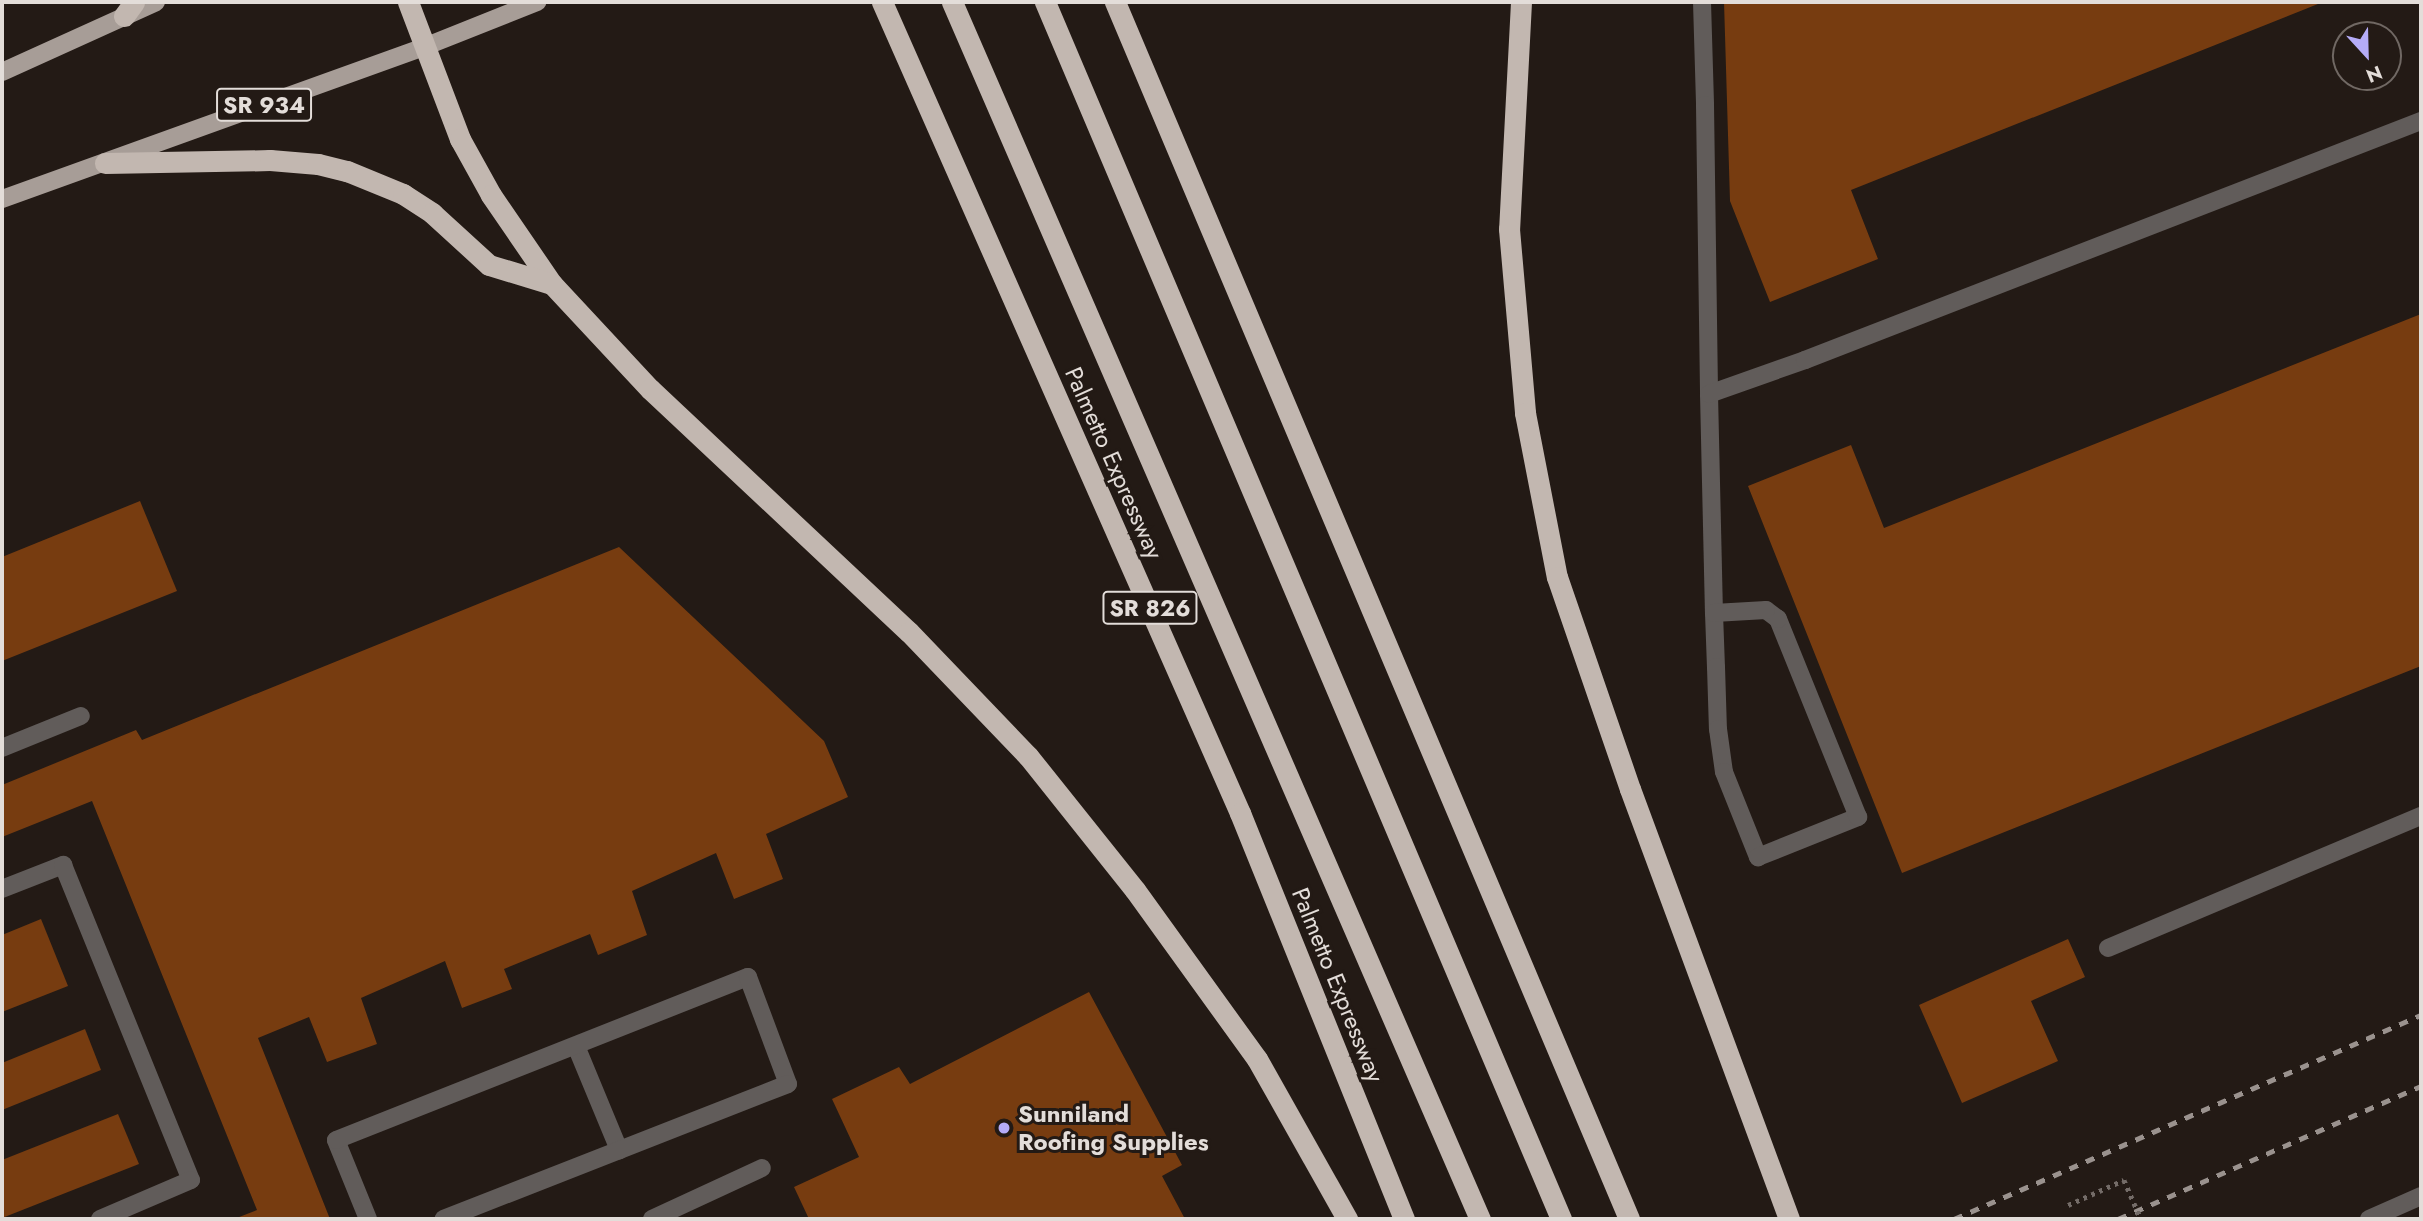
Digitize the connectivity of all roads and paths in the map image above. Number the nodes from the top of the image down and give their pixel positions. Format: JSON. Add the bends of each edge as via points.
{"nodes":[{"id":1,"x":156,"y":2,"type":"edge"},
{"id":2,"x":408,"y":2,"type":"edge"},
{"id":3,"x":537,"y":2,"type":"edge"},
{"id":4,"x":882,"y":2,"type":"edge"},
{"id":5,"x":952,"y":2,"type":"edge"},
{"id":6,"x":1045,"y":2,"type":"edge"},
{"id":7,"x":1115,"y":2,"type":"edge"},
{"id":8,"x":1521,"y":2,"type":"edge"},
{"id":9,"x":1702,"y":2,"type":"edge"},
{"id":10,"x":129,"y":9,"type":"edge"},
{"id":11,"x":424,"y":47,"type":"junction"},
{"id":12,"x":2,"y":72,"type":"edge"},
{"id":13,"x":2421,"y":121,"type":"edge"},
{"id":14,"x":105,"y":163,"type":"junction"},
{"id":15,"x":2,"y":199,"type":"edge"},
{"id":16,"x":552,"y":284,"type":"junction"},
{"id":17,"x":1709,"y":394,"type":"junction"},
{"id":18,"x":1714,"y":612,"type":"junction"},
{"id":19,"x":81,"y":716,"type":"dead end"},
{"id":20,"x":2,"y":748,"type":"edge"},
{"id":21,"x":2421,"y":816,"type":"edge"},
{"id":22,"x":2,"y":889,"type":"edge"},
{"id":23,"x":2108,"y":948,"type":"dead end"},
{"id":24,"x":576,"y":1045,"type":"junction"},
{"id":25,"x":619,"y":1150,"type":"junction"},
{"id":26,"x":762,"y":1168,"type":"dead end"},
{"id":27,"x":2421,"y":1196,"type":"edge"},
{"id":28,"x":2068,"y":1205,"type":"dead end"},
{"id":29,"x":1786,"y":1211,"type":"edge"},
{"id":30,"x":100,"y":1219,"type":"edge"},
{"id":31,"x":368,"y":1219,"type":"edge"},
{"id":32,"x":444,"y":1219,"type":"edge"},
{"id":33,"x":652,"y":1219,"type":"edge"},
{"id":34,"x":1347,"y":1219,"type":"edge"},
{"id":35,"x":1404,"y":1219,"type":"edge"},
{"id":36,"x":1480,"y":1219,"type":"edge"},
{"id":37,"x":1561,"y":1219,"type":"edge"},
{"id":38,"x":1629,"y":1219,"type":"edge"},
{"id":39,"x":2141,"y":1219,"type":"edge"},
{"id":40,"x":2369,"y":1219,"type":"edge"}],
"edges":[{"from":1,"to":10,"type":"main road"},
{"from":2,"to":11,"type":"highway"},
{"from":3,"to":11,"type":"main road","number":"SR 934"},
{"from":4,"to":35,"type":"highway","name":"Palmetto Expressway","number":"SR 826","via":[[1240,813]]},
{"from":5,"to":36,"type":"highway"},
{"from":6,"to":37,"type":"highway"},
{"from":7,"to":38,"type":"highway"},
{"from":8,"to":29,"type":"highway","via":[[1509,229],[1525,413],[1557,578]]},
{"from":9,"to":17,"type":"lane"},
{"from":10,"to":12,"type":"main road"},
{"from":11,"to":14,"type":"main road","number":"SR 934"},
{"from":11,"to":16,"type":"highway","via":[[469,156]]},
{"from":13,"to":17,"type":"lane"},
{"from":14,"to":15,"type":"main road","number":"SR 934"},
{"from":14,"to":16,"type":"highway","via":[[270,160],[347,171],[403,194],[432,213],[489,265]]},
{"from":16,"to":34,"type":"highway","via":[[650,389],[909,632],[1028,756],[1135,890],[1242,1037]]},
{"from":17,"to":18,"type":"lane"},
{"from":18,"to":18,"type":"lane","via":[[1724,772],[1758,857],[1858,817],[1778,619],[1766,610]]},
{"from":19,"to":20,"type":"lane"},
{"from":21,"to":23,"type":"lane"},
{"from":22,"to":30,"type":"lane","via":[[63,865],[191,1180]]},
{"from":24,"to":25,"type":"lane"},
{"from":24,"to":25,"type":"lane","via":[[748,977],[788,1083]]},
{"from":24,"to":31,"type":"lane","via":[[336,1140]]},
{"from":25,"to":32,"type":"lane"},
{"from":26,"to":33,"type":"lane"},
{"from":27,"to":40,"type":"lane"},
{"from":28,"to":39,"type":"path","bridge":true,"via":[[2124,1180]]}]}
